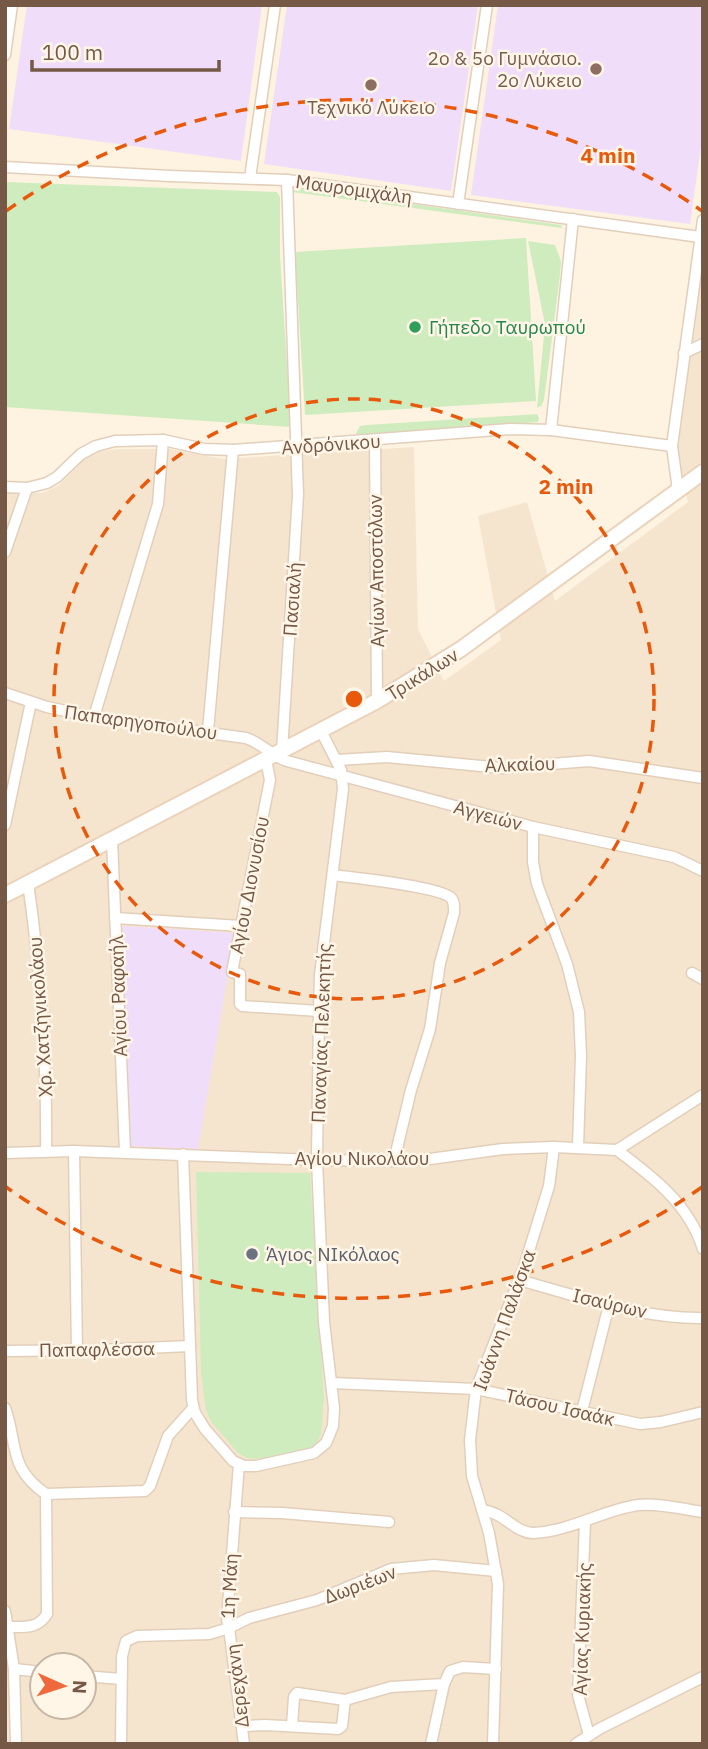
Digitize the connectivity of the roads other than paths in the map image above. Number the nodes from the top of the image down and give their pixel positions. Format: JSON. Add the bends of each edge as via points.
{"nodes":[{"id":1,"x":12,"y":5,"type":"edge"},
{"id":2,"x":275,"y":5,"type":"edge"},
{"id":3,"x":487,"y":5,"type":"edge"},
{"id":4,"x":5,"y":55,"type":"edge"},
{"id":5,"x":5,"y":167,"type":"edge"},
{"id":6,"x":250,"y":178,"type":"junction"},
{"id":7,"x":287,"y":180,"type":"junction"},
{"id":8,"x":458,"y":204,"type":"junction"},
{"id":9,"x":573,"y":219,"type":"junction"},
{"id":10,"x":703,"y":219,"type":"edge"},
{"id":11,"x":700,"y":236,"type":"junction"},
{"id":12,"x":703,"y":344,"type":"edge"},
{"id":13,"x":684,"y":353,"type":"junction"},
{"id":14,"x":551,"y":430,"type":"junction"},
{"id":15,"x":163,"y":440,"type":"junction"},
{"id":16,"x":375,"y":441,"type":"junction"},
{"id":17,"x":297,"y":446,"type":"junction"},
{"id":18,"x":671,"y":446,"type":"junction"},
{"id":19,"x":233,"y":450,"type":"junction"},
{"id":20,"x":703,"y":472,"type":"edge"},
{"id":21,"x":5,"y":487,"type":"edge"},
{"id":22,"x":27,"y":488,"type":"junction"},
{"id":23,"x":678,"y":490,"type":"junction"},
{"id":24,"x":5,"y":552,"type":"edge"},
{"id":25,"x":5,"y":693,"type":"edge"},
{"id":26,"x":377,"y":701,"type":"junction"},
{"id":27,"x":31,"y":702,"type":"junction"},
{"id":28,"x":94,"y":717,"type":"junction"},
{"id":29,"x":208,"y":731,"type":"junction"},
{"id":30,"x":321,"y":732,"type":"junction"},
{"id":31,"x":274,"y":756,"type":"junction"},
{"id":32,"x":337,"y":760,"type":"junction"},
{"id":33,"x":342,"y":775,"type":"junction"},
{"id":34,"x":703,"y":778,"type":"edge"},
{"id":35,"x":5,"y":825,"type":"edge"},
{"id":36,"x":533,"y":827,"type":"junction"},
{"id":37,"x":112,"y":840,"type":"junction"},
{"id":38,"x":703,"y":871,"type":"edge"},
{"id":39,"x":333,"y":875,"type":"junction"},
{"id":40,"x":28,"y":883,"type":"junction"},
{"id":41,"x":5,"y":895,"type":"edge"},
{"id":42,"x":115,"y":918,"type":"junction"},
{"id":43,"x":241,"y":926,"type":"junction"},
{"id":44,"x":692,"y":973,"type":"dead end"},
{"id":45,"x":703,"y":979,"type":"edge"},
{"id":46,"x":319,"y":1010,"type":"junction"},
{"id":47,"x":703,"y":1095,"type":"edge"},
{"id":48,"x":554,"y":1147,"type":"junction"},
{"id":49,"x":578,"y":1147,"type":"junction"},
{"id":50,"x":617,"y":1150,"type":"junction"},
{"id":51,"x":46,"y":1151,"type":"junction"},
{"id":52,"x":74,"y":1151,"type":"junction"},
{"id":53,"x":125,"y":1152,"type":"junction"},
{"id":54,"x":5,"y":1153,"type":"edge"},
{"id":55,"x":183,"y":1154,"type":"junction"},
{"id":56,"x":317,"y":1160,"type":"junction"},
{"id":57,"x":394,"y":1160,"type":"junction"},
{"id":58,"x":703,"y":1250,"type":"edge"},
{"id":59,"x":519,"y":1280,"type":"junction"},
{"id":60,"x":609,"y":1305,"type":"junction"},
{"id":61,"x":703,"y":1318,"type":"edge"},
{"id":62,"x":190,"y":1346,"type":"junction"},
{"id":63,"x":77,"y":1350,"type":"junction"},
{"id":64,"x":5,"y":1351,"type":"edge"},
{"id":65,"x":332,"y":1383,"type":"junction"},
{"id":66,"x":477,"y":1389,"type":"junction"},
{"id":67,"x":5,"y":1408,"type":"edge"},
{"id":68,"x":193,"y":1408,"type":"junction"},
{"id":69,"x":582,"y":1411,"type":"junction"},
{"id":70,"x":703,"y":1412,"type":"edge"},
{"id":71,"x":239,"y":1464,"type":"junction"},
{"id":72,"x":46,"y":1494,"type":"junction"},
{"id":73,"x":482,"y":1510,"type":"junction"},
{"id":74,"x":234,"y":1512,"type":"junction"},
{"id":75,"x":703,"y":1512,"type":"edge"},
{"id":76,"x":389,"y":1522,"type":"dead end"},
{"id":77,"x":585,"y":1522,"type":"junction"},
{"id":78,"x":496,"y":1571,"type":"junction"},
{"id":79,"x":5,"y":1611,"type":"edge"},
{"id":80,"x":9,"y":1627,"type":"junction"},
{"id":81,"x":229,"y":1628,"type":"junction"},
{"id":82,"x":496,"y":1669,"type":"junction"},
{"id":83,"x":14,"y":1670,"type":"junction"},
{"id":84,"x":28,"y":1671,"type":"edge"},
{"id":85,"x":98,"y":1677,"type":"edge"},
{"id":86,"x":703,"y":1677,"type":"edge"},
{"id":87,"x":121,"y":1679,"type":"junction"},
{"id":88,"x":444,"y":1684,"type":"junction"},
{"id":89,"x":345,"y":1700,"type":"junction"},
{"id":90,"x":242,"y":1726,"type":"junction"},
{"id":91,"x":292,"y":1726,"type":"junction"},
{"id":92,"x":589,"y":1735,"type":"junction"},
{"id":93,"x":577,"y":1743,"type":"edge"},
{"id":94,"x":16,"y":1744,"type":"edge"},
{"id":95,"x":121,"y":1744,"type":"edge"},
{"id":96,"x":244,"y":1744,"type":"edge"},
{"id":97,"x":431,"y":1744,"type":"edge"},
{"id":98,"x":493,"y":1744,"type":"edge"}],
"edges":[{"from":1,"to":4,"type":"street"},
{"from":2,"to":6,"type":"street"},
{"from":3,"to":8,"type":"street"},
{"from":5,"to":6,"type":"street","name":"Μαυρομιχάλη"},
{"from":6,"to":7,"type":"street","name":"Μαυρομιχάλη"},
{"from":7,"to":8,"type":"street","name":"Μαυρομιχάλη"},
{"from":7,"to":17,"type":"street","name":"Πασιαλή"},
{"from":8,"to":9,"type":"street","name":"Μαυρομιχάλη"},
{"from":9,"to":11,"type":"street","name":"Μαυρομιχάλη"},
{"from":9,"to":14,"type":"street"},
{"from":10,"to":11,"type":"street"},
{"from":11,"to":13,"type":"street"},
{"from":12,"to":13,"type":"street"},
{"from":13,"to":18,"type":"street"},
{"from":14,"to":16,"type":"street","name":"Ανδρόνικου"},
{"from":14,"to":18,"type":"street","name":"Ανδρόνικου"},
{"from":15,"to":19,"type":"street","name":"Ανδρόνικου"},
{"from":15,"to":22,"type":"street","name":"Ανδρόνικου","via":[[96,446],[52,481]]},
{"from":15,"to":28,"type":"street","via":[[158,504]]},
{"from":16,"to":17,"type":"street","name":"Ανδρόνικου"},
{"from":16,"to":26,"type":"street","name":"Αγίων Αποστόλων"},
{"from":17,"to":19,"type":"street","name":"Ανδρόνικου"},
{"from":17,"to":31,"type":"street","name":"Πασιαλή","via":[[298,495]]},
{"from":18,"to":23,"type":"street"},
{"from":19,"to":29,"type":"street"},
{"from":20,"to":23,"type":"main road","name":"Τρικάλων"},
{"from":21,"to":22,"type":"street","name":"Ανδρόνικου"},
{"from":22,"to":24,"type":"street"},
{"from":23,"to":26,"type":"main road","name":"Τρικάλων","via":[[461,649]]},
{"from":25,"to":27,"type":"street","name":"Παπαρηγοπούλου"},
{"from":26,"to":30,"type":"main road","name":"Τρικάλων"},
{"from":27,"to":28,"type":"street","name":"Παπαρηγοπούλου"},
{"from":27,"to":35,"type":"street"},
{"from":28,"to":29,"type":"street","name":"Παπαρηγοπούλου"},
{"from":29,"to":31,"type":"street","name":"Παπαρηγοπούλου","via":[[251,739]]},
{"from":30,"to":31,"type":"main road","name":"Τρικάλων"},
{"from":30,"to":32,"type":"street","name":"Παναγίας Πελεκητής"},
{"from":31,"to":33,"type":"street","name":"Αγγειών"},
{"from":31,"to":37,"type":"main road","name":"Τρικάλων"},
{"from":31,"to":43,"type":"street","name":"Αγίου Διονυσίου"},
{"from":32,"to":33,"type":"street","name":"Παναγίας Πελεκητής"},
{"from":32,"to":34,"type":"street","name":"Αλκαίου","via":[[387,757],[502,768],[589,761]]},
{"from":33,"to":36,"type":"street","name":"Αγγειών"},
{"from":33,"to":39,"type":"street","name":"Παναγίας Πελεκητής"},
{"from":36,"to":38,"type":"street","name":"Αγγειών","via":[[674,857]]},
{"from":36,"to":49,"type":"street","via":[[537,884],[567,964],[579,1012]]},
{"from":37,"to":40,"type":"main road","name":"Τρικάλων"},
{"from":37,"to":42,"type":"street","name":"Αγίου Ραφαήλ"},
{"from":39,"to":46,"type":"street","name":"Παναγίας Πελεκητής"},
{"from":39,"to":57,"type":"street","via":[[423,889],[453,901],[430,1029]]},
{"from":40,"to":41,"type":"main road","name":"Τρικάλων"},
{"from":40,"to":51,"type":"street","name":"Χρ. Χατζηνικολάου","via":[[44,1030]]},
{"from":42,"to":43,"type":"street"},
{"from":42,"to":53,"type":"street","name":"Αγίου Ραφαήλ"},
{"from":43,"to":46,"type":"street","name":"Αγίου Διονυσίου","via":[[232,972],[240,974],[240,1004]]},
{"from":44,"to":45,"type":"street"},
{"from":46,"to":56,"type":"street","name":"Παναγίας Πελεκητής"},
{"from":47,"to":50,"type":"street"},
{"from":48,"to":49,"type":"street","name":"Αγίου Νικολάου"},
{"from":48,"to":57,"type":"street","name":"Αγίου Νικολάου"},
{"from":48,"to":59,"type":"street","name":"Ιωάννη Παλάσκα","via":[[549,1186]]},
{"from":49,"to":50,"type":"street","name":"Αγίου Νικολάου"},
{"from":50,"to":58,"type":"street","via":[[676,1200]]},
{"from":51,"to":52,"type":"street","name":"Αγίου Νικολάου"},
{"from":51,"to":54,"type":"street","name":"Αγίου Νικολάου"},
{"from":52,"to":53,"type":"street","name":"Αγίου Νικολάου"},
{"from":52,"to":63,"type":"street"},
{"from":53,"to":55,"type":"street","name":"Αγίου Νικολάου"},
{"from":55,"to":56,"type":"street","name":"Αγίου Νικολάου"},
{"from":55,"to":62,"type":"street"},
{"from":56,"to":57,"type":"street","name":"Αγίου Νικολάου"},
{"from":56,"to":65,"type":"street","name":"Παναγίας Πελεκητής","via":[[324,1322]]},
{"from":59,"to":60,"type":"street","name":"Ισαύρων"},
{"from":59,"to":66,"type":"street","name":"Ιωάννη Παλάσκα"},
{"from":60,"to":61,"type":"street","name":"Ισαύρων"},
{"from":60,"to":69,"type":"street"},
{"from":62,"to":63,"type":"street","name":"Παπαφλέσσα"},
{"from":62,"to":68,"type":"street"},
{"from":63,"to":64,"type":"street","name":"Παπαφλέσσα"},
{"from":65,"to":66,"type":"street","name":"Τάσου Ισαάκ"},
{"from":65,"to":71,"type":"street","via":[[334,1421],[321,1448],[306,1457],[256,1466]]},
{"from":66,"to":69,"type":"street","name":"Τάσου Ισαάκ"},
{"from":66,"to":73,"type":"street","name":"Ιωάννη Παλάσκα","via":[[470,1459]]},
{"from":67,"to":72,"type":"street","via":[[17,1460],[34,1486]]},
{"from":68,"to":71,"type":"street","via":[[205,1429]]},
{"from":68,"to":72,"type":"street","via":[[168,1436],[148,1489]]},
{"from":69,"to":70,"type":"street","name":"Τάσου Ισαάκ","via":[[640,1424]]},
{"from":71,"to":74,"type":"street","name":"1η Μάη"},
{"from":72,"to":80,"type":"street","via":[[47,1614],[36,1626]]},
{"from":73,"to":77,"type":"street","via":[[498,1513],[527,1533]]},
{"from":73,"to":78,"type":"street","name":"Ιωάννη Παλάσκα"},
{"from":74,"to":76,"type":"street"},
{"from":74,"to":81,"type":"street","name":"1η Μάη"},
{"from":75,"to":77,"type":"street","via":[[642,1505]]},
{"from":77,"to":92,"type":"street","name":"Αγίας Κυριακής","via":[[578,1695]]},
{"from":78,"to":81,"type":"street","name":"Δωριέων","via":[[434,1565],[391,1569],[317,1600]]},
{"from":78,"to":82,"type":"street","name":"Ιωάννη Παλάσκα"},
{"from":79,"to":80,"type":"street"},
{"from":80,"to":83,"type":"street"},
{"from":81,"to":87,"type":"street","name":"1η Μάη","via":[[209,1634],[132,1637],[123,1648]]},
{"from":81,"to":90,"type":"street","name":"Δερεχάνη"},
{"from":82,"to":88,"type":"street","via":[[453,1668]]},
{"from":82,"to":98,"type":"street","name":"Ιωάννη Παλάσκα"},
{"from":83,"to":84,"type":"street"},
{"from":83,"to":94,"type":"street"},
{"from":85,"to":87,"type":"street"},
{"from":86,"to":92,"type":"street"},
{"from":87,"to":95,"type":"street","name":"1η Μάη"},
{"from":88,"to":89,"type":"street","via":[[380,1689]]},
{"from":88,"to":97,"type":"street"},
{"from":89,"to":91,"type":"street","via":[[338,1729]]},
{"from":89,"to":91,"type":"street","via":[[297,1693]]},
{"from":90,"to":91,"type":"street"},
{"from":90,"to":96,"type":"street","name":"Δερεχάνη"},
{"from":92,"to":93,"type":"street"}]}
